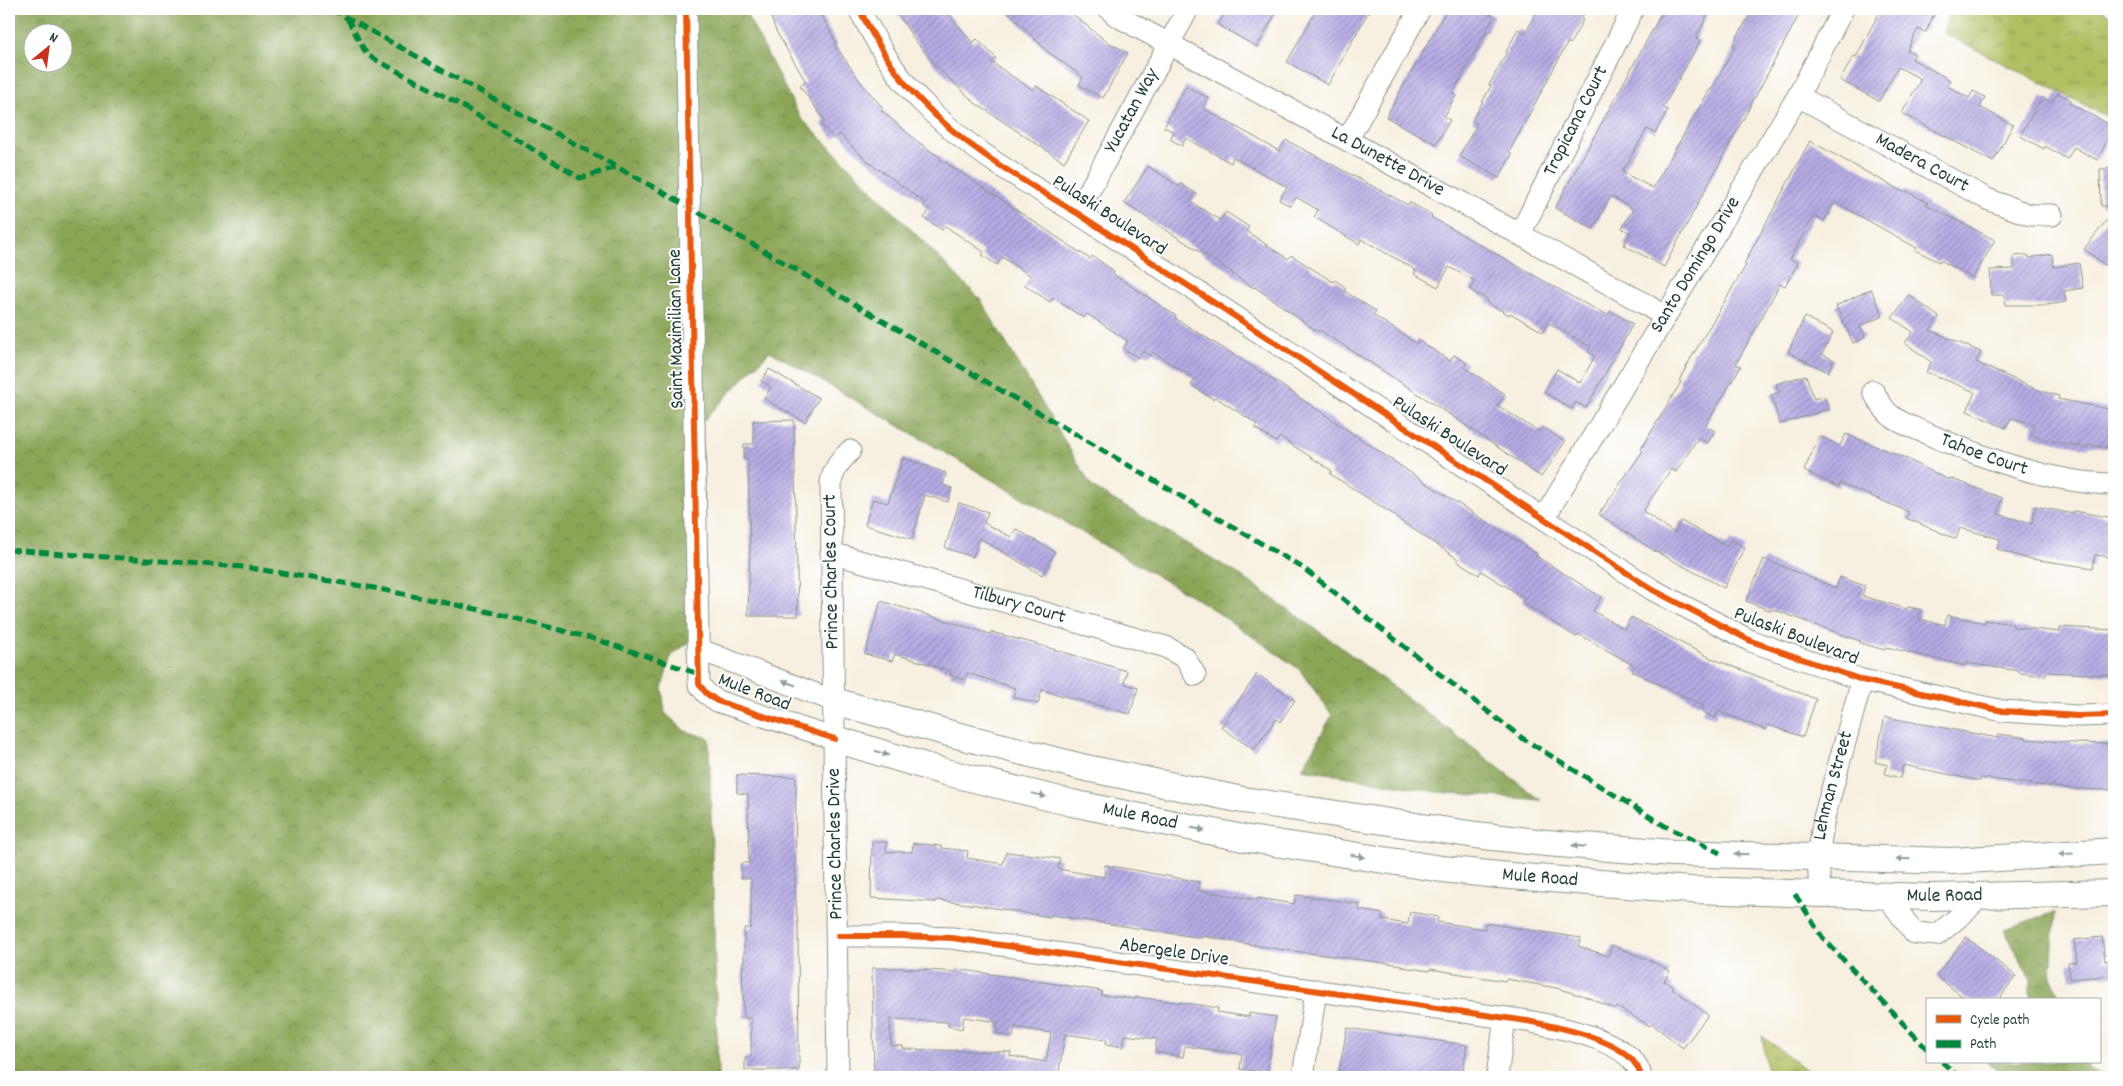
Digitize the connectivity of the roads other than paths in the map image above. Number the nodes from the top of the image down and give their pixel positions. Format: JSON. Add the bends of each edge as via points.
{"nodes":[{"id":1,"x":686,"y":9,"type":"edge"},
{"id":2,"x":858,"y":9,"type":"edge"},
{"id":3,"x":1109,"y":9,"type":"edge"},
{"id":4,"x":1188,"y":9,"type":"edge"},
{"id":5,"x":1420,"y":9,"type":"edge"},
{"id":6,"x":1633,"y":9,"type":"edge"},
{"id":7,"x":1843,"y":9,"type":"edge"},
{"id":8,"x":1169,"y":44,"type":"junction"},
{"id":9,"x":1798,"y":96,"type":"junction"},
{"id":10,"x":1348,"y":140,"type":"junction"},
{"id":11,"x":1077,"y":213,"type":"junction"},
{"id":12,"x":2052,"y":215,"type":"dead end"},
{"id":13,"x":1520,"y":234,"type":"junction"},
{"id":14,"x":1665,"y":317,"type":"junction"},
{"id":15,"x":1873,"y":391,"type":"dead end"},
{"id":16,"x":850,"y":451,"type":"dead end"},
{"id":17,"x":2114,"y":484,"type":"edge"},
{"id":18,"x":1544,"y":518,"type":"junction"},
{"id":19,"x":832,"y":553,"type":"junction"},
{"id":20,"x":698,"y":649,"type":"junction"},
{"id":21,"x":1195,"y":675,"type":"dead end"},
{"id":22,"x":1862,"y":680,"type":"junction"},
{"id":23,"x":834,"y":701,"type":"junction"},
{"id":24,"x":2114,"y":715,"type":"edge"},
{"id":25,"x":835,"y":739,"type":"junction"},
{"id":26,"x":2114,"y":851,"type":"edge"},
{"id":27,"x":1818,"y":857,"type":"junction"},
{"id":28,"x":2114,"y":893,"type":"edge"},
{"id":29,"x":1820,"y":894,"type":"junction"},
{"id":30,"x":1887,"y":896,"type":"junction"},
{"id":31,"x":1980,"y":896,"type":"junction"},
{"id":32,"x":838,"y":936,"type":"junction"},
{"id":33,"x":1316,"y":990,"type":"junction"},
{"id":34,"x":1505,"y":1018,"type":"junction"},
{"id":35,"x":838,"y":1077,"type":"edge"},
{"id":36,"x":1303,"y":1077,"type":"edge"},
{"id":37,"x":1497,"y":1077,"type":"edge"},
{"id":38,"x":1641,"y":1077,"type":"edge"}],
"edges":[{"from":1,"to":20,"type":"street","name":"Saint Maximilian Lane"},
{"from":2,"to":11,"type":"street","name":"Pulaski Boulevard","via":[[876,42],[919,100],[1002,168]]},
{"from":3,"to":8,"type":"street","name":"La Dunette Drive"},
{"from":4,"to":8,"type":"street","name":"Yucatan Way"},
{"from":5,"to":10,"type":"street"},
{"from":6,"to":13,"type":"street","name":"Tropicana Court"},
{"from":7,"to":9,"type":"street","name":"Santo Domingo Drive"},
{"from":8,"to":10,"type":"street","name":"La Dunette Drive"},
{"from":8,"to":11,"type":"street","name":"Yucatan Way"},
{"from":9,"to":12,"type":"street","name":"Madera Court","via":[[1988,199],[2030,215]]},
{"from":9,"to":14,"type":"street","name":"Santo Domingo Drive"},
{"from":10,"to":13,"type":"street","name":"La Dunette Drive"},
{"from":11,"to":18,"type":"street","name":"Pulaski Boulevard"},
{"from":13,"to":14,"type":"street","name":"La Dunette Drive"},
{"from":14,"to":18,"type":"street","name":"Santo Domingo Drive"},
{"from":15,"to":17,"type":"street","name":"Tahoe Court","via":[[1888,413],[1907,425],[1993,460],[2049,475]]},
{"from":16,"to":19,"type":"street","name":"Prince Charles Court","via":[[836,466],[831,482]]},
{"from":18,"to":22,"type":"street","name":"Pulaski Boulevard","via":[[1653,590],[1752,641]]},
{"from":19,"to":21,"type":"street","name":"Tilbury Court","via":[[1166,647],[1185,658]]},
{"from":19,"to":23,"type":"street","name":"Prince Charles Court"},
{"from":23,"to":20,"type":"street","name":"Mule Road","one_way":true},
{"from":20,"to":25,"type":"street","name":"Mule Road","via":[[700,684],[710,697]]},
{"from":22,"to":24,"type":"street","name":"Pulaski Boulevard","via":[[2003,711]]},
{"from":22,"to":27,"type":"street","name":"Lehman Street","via":[[1824,818]]},
{"from":23,"to":25,"type":"street","name":"Prince Charles Drive"},
{"from":27,"to":23,"type":"main road","name":"Mule Road","one_way":true,"via":[[1673,853],[1546,843],[1243,800],[1086,768]]},
{"from":25,"to":29,"type":"main road","name":"Mule Road","one_way":true,"via":[[941,771],[1063,801],[1243,838],[1498,875],[1690,890]]},
{"from":25,"to":32,"type":"street","name":"Prince Charles Drive"},
{"from":26,"to":27,"type":"main road","name":"Mule Road","one_way":true,"via":[[1952,860]]},
{"from":27,"to":29,"type":"street","name":"Lehman Street"},
{"from":28,"to":31,"type":"main road","name":"Mule Road"},
{"from":29,"to":30,"type":"main road","name":"Mule Road"},
{"from":30,"to":31,"type":"main road","name":"Mule Road"},
{"from":30,"to":31,"type":"street","via":[[1914,933],[1937,935]]},
{"from":32,"to":33,"type":"street","name":"Abergele Drive","via":[[952,938]]},
{"from":32,"to":35,"type":"street","name":"Prince Charles Drive"},
{"from":33,"to":34,"type":"street","name":"Abergele Drive"},
{"from":33,"to":36,"type":"street"},
{"from":34,"to":37,"type":"street"},
{"from":34,"to":38,"type":"street","name":"Abergele Drive","via":[[1548,1025],[1605,1042],[1632,1059]]}]}
